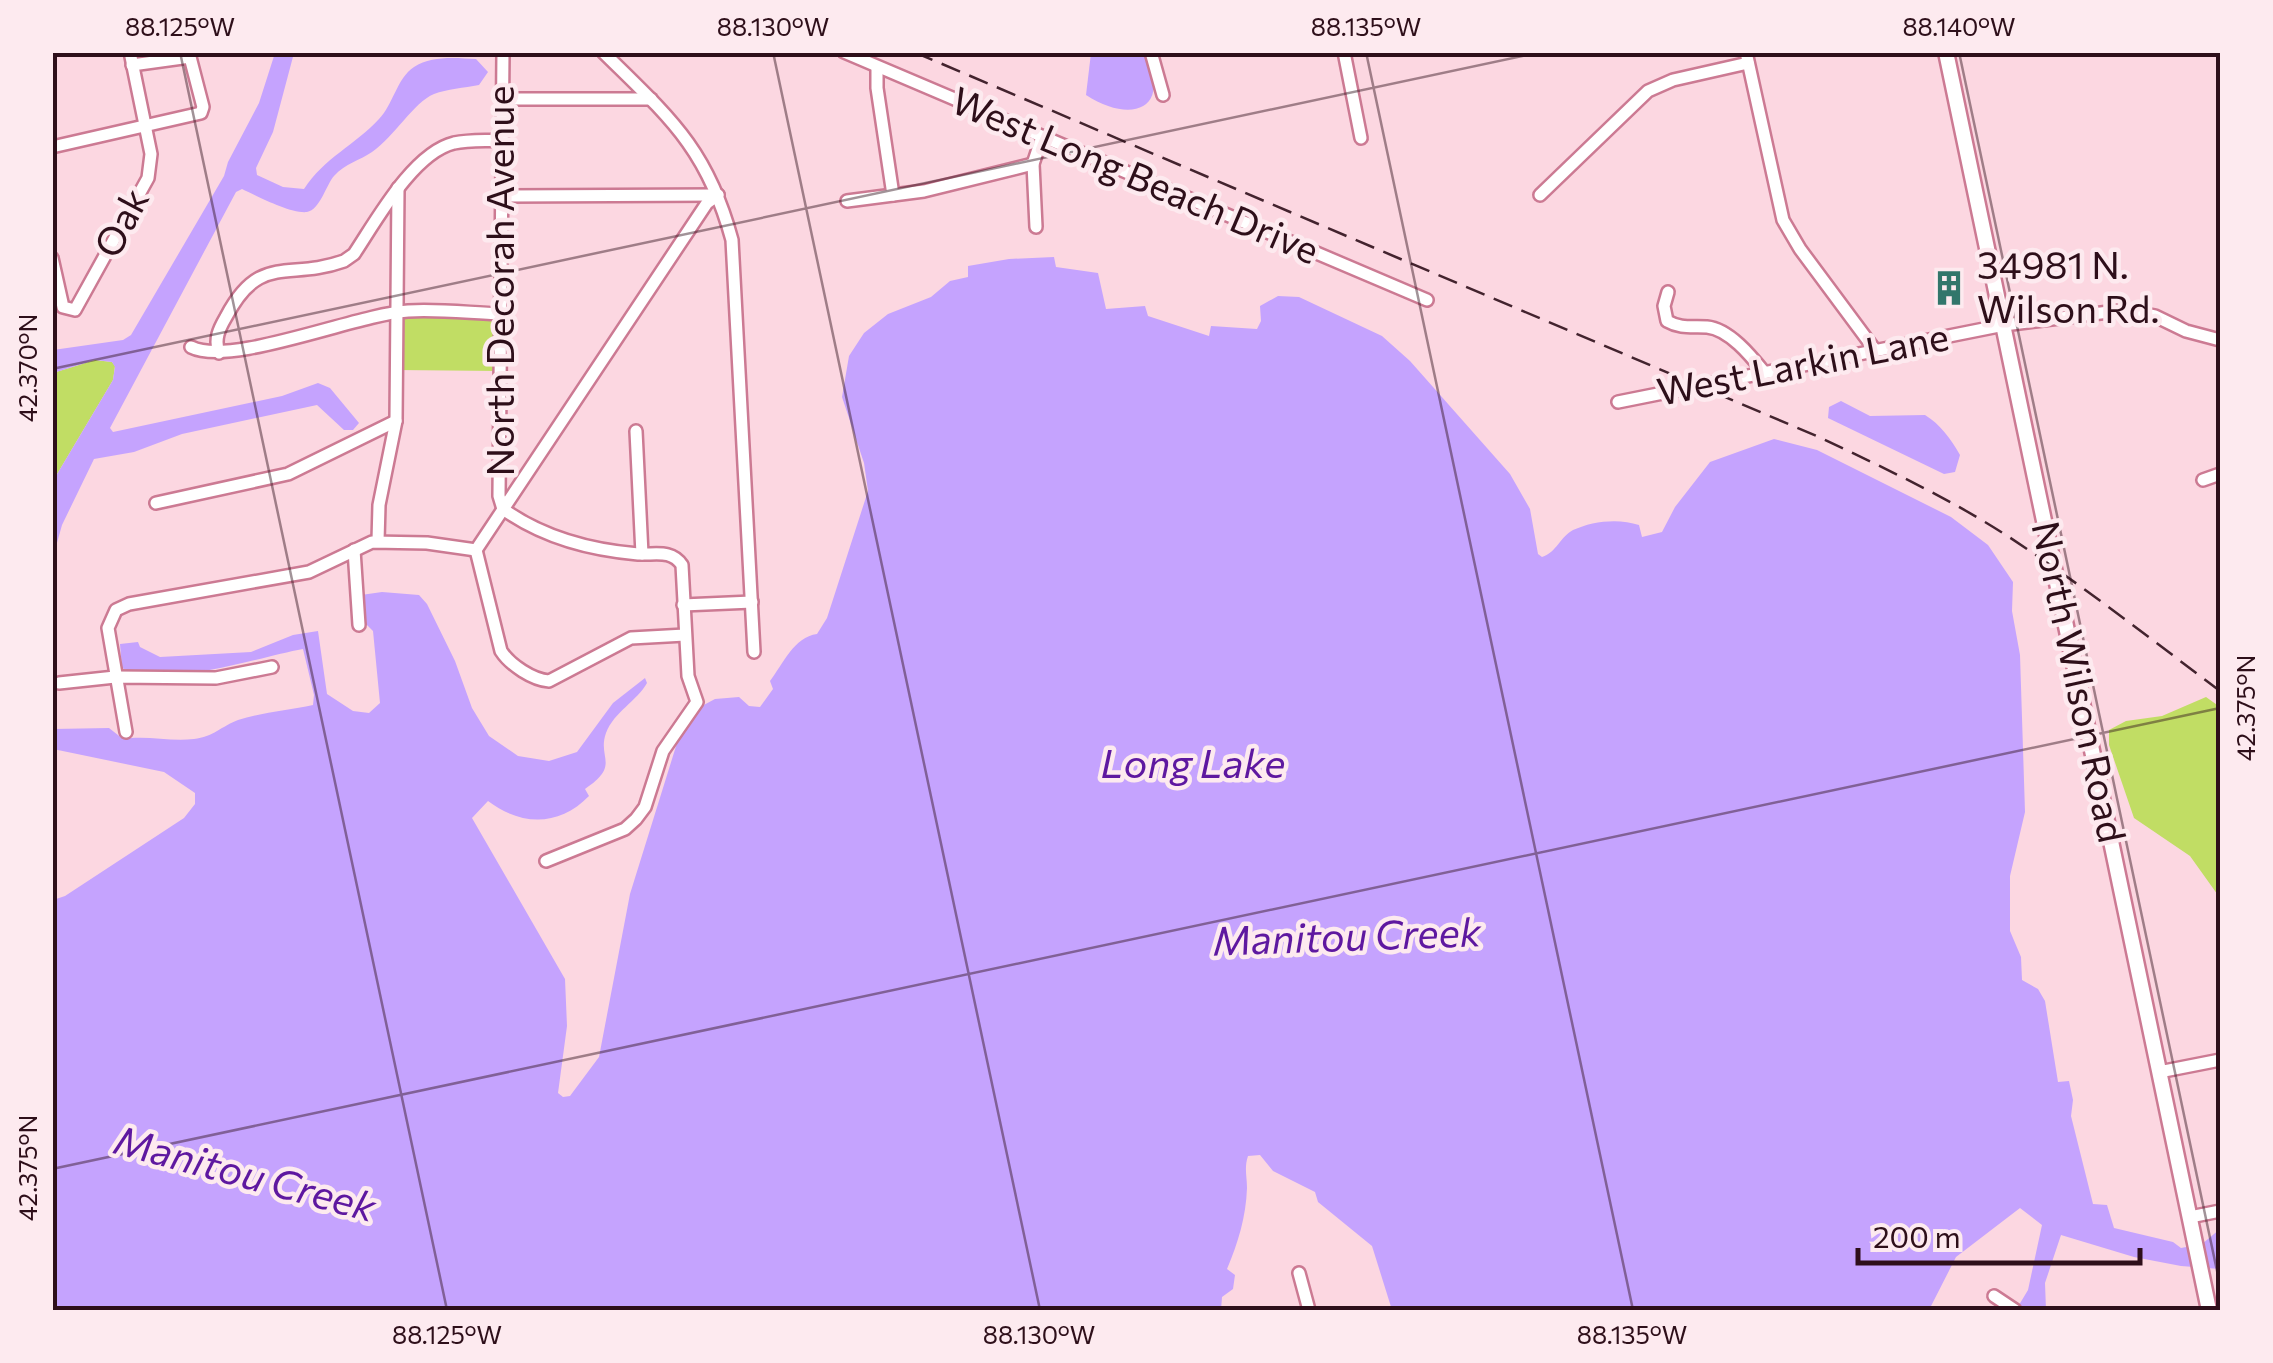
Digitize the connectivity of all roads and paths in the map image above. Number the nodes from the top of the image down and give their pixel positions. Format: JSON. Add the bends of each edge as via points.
{"nodes":[{"id":1,"x":503,"y":52,"type":"edge"},
{"id":2,"x":603,"y":52,"type":"edge"},
{"id":3,"x":844,"y":52,"type":"edge"},
{"id":4,"x":1152,"y":52,"type":"edge"},
{"id":5,"x":1344,"y":52,"type":"edge"},
{"id":6,"x":1946,"y":52,"type":"edge"},
{"id":7,"x":189,"y":55,"type":"edge"},
{"id":8,"x":1747,"y":58,"type":"edge"},
{"id":9,"x":131,"y":59,"type":"edge"},
{"id":10,"x":877,"y":66,"type":"junction"},
{"id":11,"x":1163,"y":95,"type":"dead end"},
{"id":12,"x":502,"y":98,"type":"junction"},
{"id":13,"x":651,"y":100,"type":"junction"},
{"id":14,"x":145,"y":128,"type":"junction"},
{"id":15,"x":1042,"y":137,"type":"junction"},
{"id":16,"x":1361,"y":138,"type":"dead end"},
{"id":17,"x":502,"y":140,"type":"junction"},
{"id":18,"x":52,"y":147,"type":"edge"},
{"id":19,"x":1033,"y":164,"type":"junction"},
{"id":20,"x":398,"y":188,"type":"junction"},
{"id":21,"x":718,"y":195,"type":"junction"},
{"id":22,"x":893,"y":195,"type":"junction"},
{"id":23,"x":1540,"y":195,"type":"dead end"},
{"id":24,"x":501,"y":196,"type":"junction"},
{"id":25,"x":847,"y":201,"type":"dead end"},
{"id":26,"x":1036,"y":226,"type":"dead end"},
{"id":27,"x":52,"y":258,"type":"edge"},
{"id":28,"x":1668,"y":292,"type":"dead end"},
{"id":29,"x":1427,"y":300,"type":"dead end"},
{"id":30,"x":396,"y":313,"type":"junction"},
{"id":31,"x":500,"y":314,"type":"junction"},
{"id":32,"x":2004,"y":325,"type":"junction"},
{"id":33,"x":2220,"y":340,"type":"edge"},
{"id":34,"x":191,"y":347,"type":"dead end"},
{"id":35,"x":1875,"y":350,"type":"junction"},
{"id":36,"x":218,"y":353,"type":"junction"},
{"id":37,"x":1764,"y":372,"type":"junction"},
{"id":38,"x":1618,"y":402,"type":"dead end"},
{"id":39,"x":396,"y":421,"type":"junction"},
{"id":40,"x":636,"y":431,"type":"dead end"},
{"id":41,"x":2220,"y":474,"type":"edge"},
{"id":42,"x":2203,"y":480,"type":"dead end"},
{"id":43,"x":156,"y":504,"type":"dead end"},
{"id":44,"x":503,"y":509,"type":"junction"},
{"id":45,"x":378,"y":541,"type":"junction"},
{"id":46,"x":354,"y":550,"type":"junction"},
{"id":47,"x":476,"y":550,"type":"junction"},
{"id":48,"x":642,"y":554,"type":"junction"},
{"id":49,"x":752,"y":602,"type":"junction"},
{"id":50,"x":684,"y":605,"type":"junction"},
{"id":51,"x":359,"y":625,"type":"dead end"},
{"id":52,"x":685,"y":635,"type":"junction"},
{"id":53,"x":754,"y":652,"type":"dead end"},
{"id":54,"x":272,"y":667,"type":"dead end"},
{"id":55,"x":116,"y":677,"type":"junction"},
{"id":56,"x":59,"y":683,"type":"dead end"},
{"id":57,"x":126,"y":732,"type":"dead end"},
{"id":58,"x":546,"y":861,"type":"dead end"},
{"id":59,"x":2220,"y":1060,"type":"edge"},
{"id":60,"x":2160,"y":1072,"type":"junction"},
{"id":61,"x":2220,"y":1211,"type":"edge"},
{"id":62,"x":2190,"y":1223,"type":"junction"},
{"id":63,"x":1299,"y":1273,"type":"dead end"},
{"id":64,"x":1994,"y":1296,"type":"dead end"},
{"id":65,"x":1309,"y":1310,"type":"edge"},
{"id":66,"x":2015,"y":1310,"type":"edge"},
{"id":67,"x":2209,"y":1310,"type":"edge"}],
"edges":[{"from":1,"to":12,"type":"street","name":"North Decorah Avenue"},
{"from":2,"to":13,"type":"street"},
{"from":3,"to":10,"type":"street","name":"West Long Beach Drive"},
{"from":4,"to":11,"type":"street"},
{"from":5,"to":16,"type":"street"},
{"from":6,"to":32,"type":"street","name":"North Wilson Road"},
{"from":7,"to":9,"type":"street"},
{"from":7,"to":14,"type":"street","via":[[201,113]]},
{"from":8,"to":23,"type":"street","via":[[1648,91]]},
{"from":8,"to":35,"type":"street","via":[[1783,220]]},
{"from":9,"to":14,"type":"street","name":"Oak"},
{"from":10,"to":15,"type":"street","name":"West Long Beach Drive"},
{"from":10,"to":22,"type":"street"},
{"from":12,"to":13,"type":"street"},
{"from":12,"to":17,"type":"street","name":"North Decorah Avenue"},
{"from":13,"to":21,"type":"street","via":[[681,131]]},
{"from":14,"to":18,"type":"street"},
{"from":14,"to":27,"type":"street","name":"Oak","via":[[148,178],[70,311],[63,307]]},
{"from":15,"to":19,"type":"street"},
{"from":15,"to":29,"type":"street","name":"West Long Beach Drive"},
{"from":17,"to":20,"type":"street","via":[[446,146]]},
{"from":17,"to":24,"type":"street","name":"North Decorah Avenue"},
{"from":19,"to":22,"type":"street"},
{"from":19,"to":26,"type":"street"},
{"from":20,"to":30,"type":"street"},
{"from":20,"to":36,"type":"street","via":[[344,261],[259,275],[246,284],[218,331]]},
{"from":21,"to":24,"type":"street"},
{"from":21,"to":44,"type":"street"},
{"from":21,"to":49,"type":"street","via":[[736,273]]},
{"from":22,"to":25,"type":"street"},
{"from":24,"to":31,"type":"street","name":"North Decorah Avenue"},
{"from":28,"to":37,"type":"street","via":[[1667,321],[1722,331]]},
{"from":30,"to":31,"type":"street"},
{"from":30,"to":36,"type":"street"},
{"from":30,"to":39,"type":"street"},
{"from":31,"to":44,"type":"street","name":"North Decorah Avenue"},
{"from":32,"to":33,"type":"street","name":"West Larkin Lane","via":[[2125,310]]},
{"from":32,"to":35,"type":"street","name":"West Larkin Lane"},
{"from":32,"to":60,"type":"street","name":"North Wilson Road"},
{"from":34,"to":36,"type":"street"},
{"from":35,"to":37,"type":"street","name":"West Larkin Lane"},
{"from":37,"to":38,"type":"street","name":"West Larkin Lane"},
{"from":39,"to":43,"type":"street","via":[[288,474]]},
{"from":39,"to":45,"type":"street"},
{"from":40,"to":48,"type":"street"},
{"from":41,"to":42,"type":"street"},
{"from":44,"to":47,"type":"street"},
{"from":44,"to":48,"type":"street","via":[[562,540]]},
{"from":45,"to":46,"type":"street"},
{"from":45,"to":47,"type":"street"},
{"from":46,"to":51,"type":"street"},
{"from":46,"to":55,"type":"street","via":[[309,572],[116,610],[108,628]]},
{"from":47,"to":52,"type":"street","via":[[505,658],[537,680],[631,638]]},
{"from":48,"to":50,"type":"street","via":[[678,558]]},
{"from":49,"to":50,"type":"street"},
{"from":49,"to":53,"type":"street"},
{"from":50,"to":52,"type":"street"},
{"from":52,"to":58,"type":"street","via":[[696,702],[663,751],[642,813],[626,829]]},
{"from":54,"to":55,"type":"street","via":[[216,678]]},
{"from":55,"to":56,"type":"street"},
{"from":55,"to":57,"type":"street"},
{"from":59,"to":60,"type":"street"},
{"from":60,"to":62,"type":"street","name":"North Wilson Road"},
{"from":61,"to":62,"type":"street"},
{"from":62,"to":67,"type":"street","name":"North Wilson Road"},
{"from":63,"to":65,"type":"street"},
{"from":64,"to":66,"type":"street"}]}
